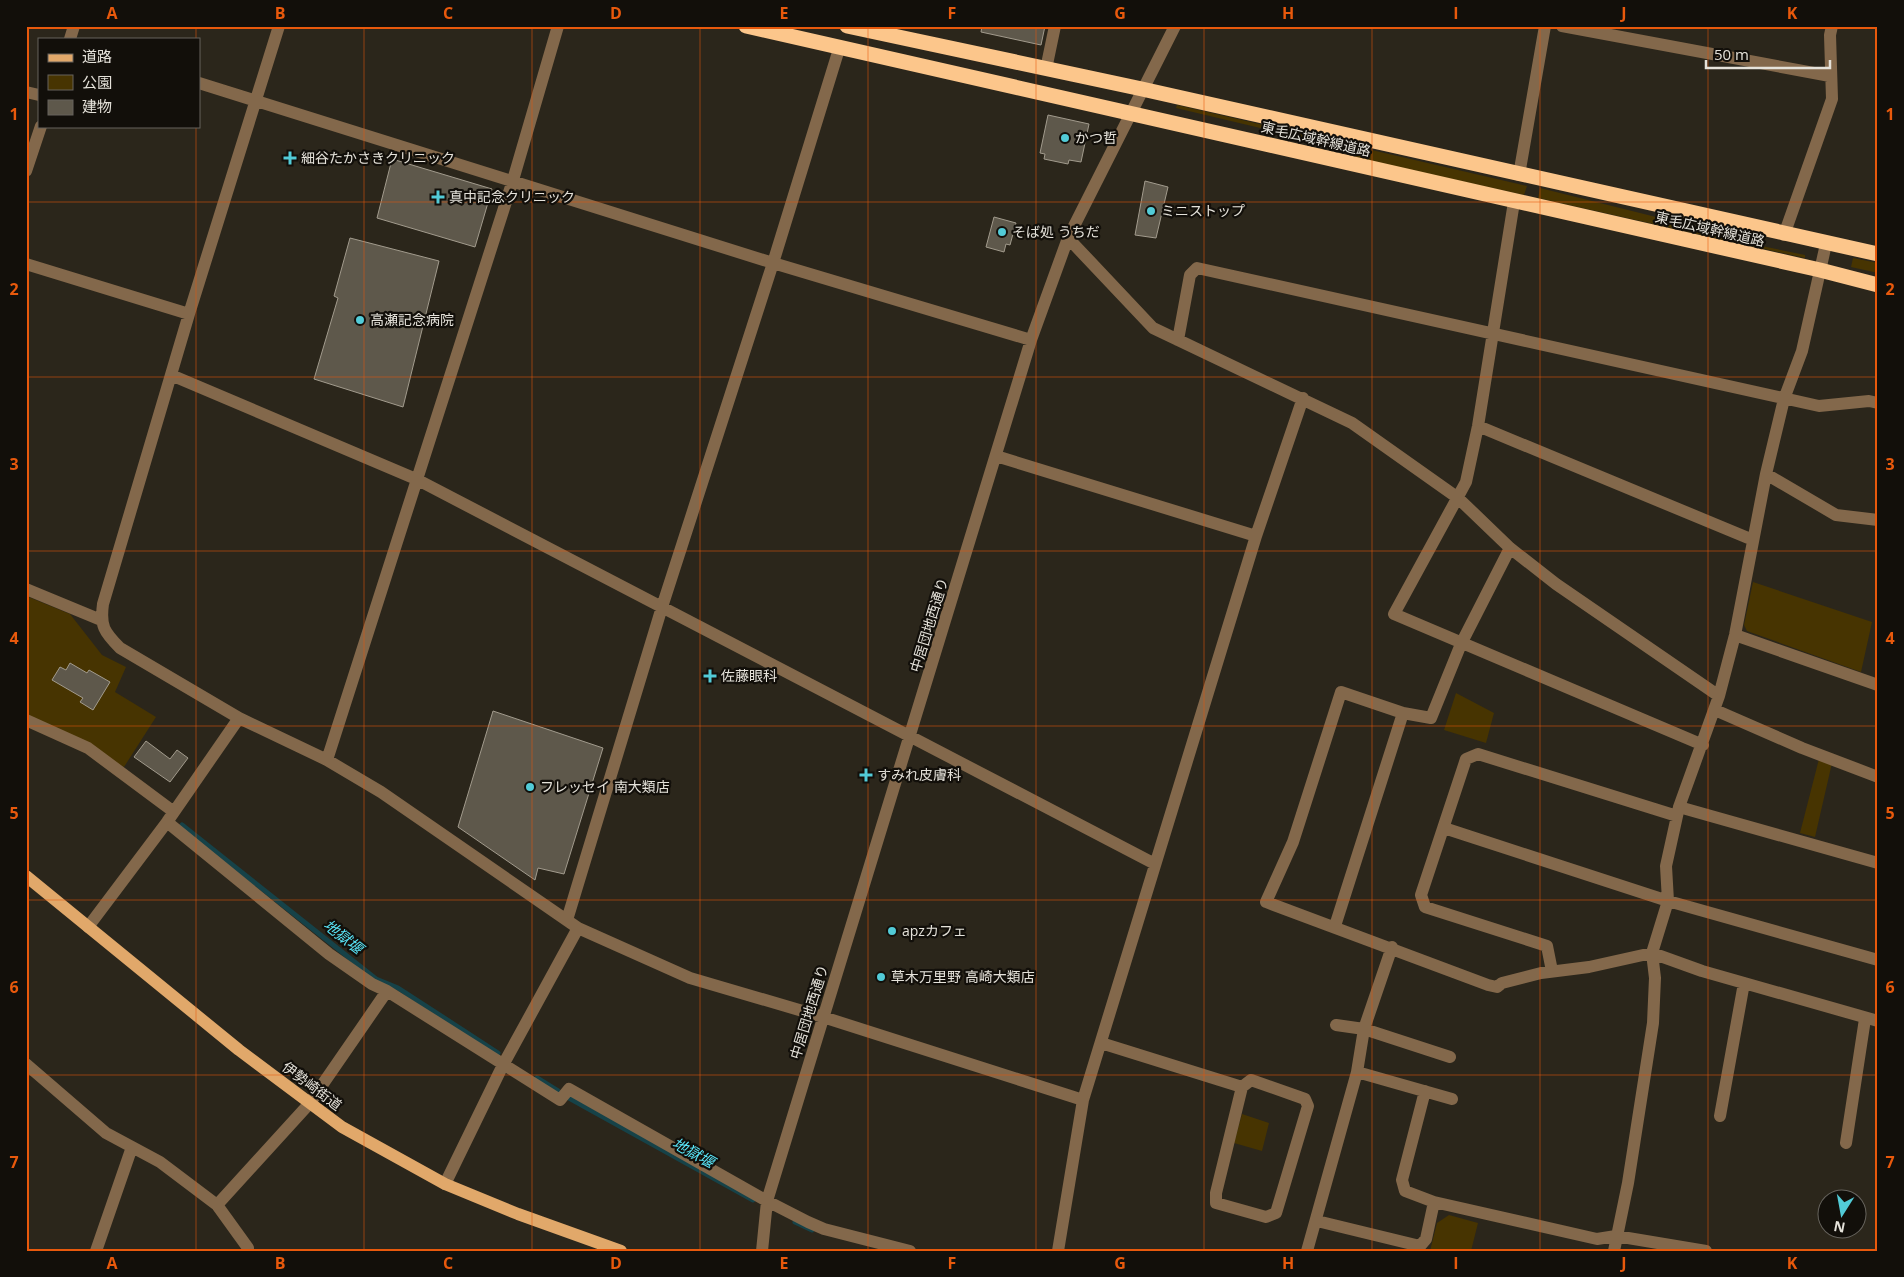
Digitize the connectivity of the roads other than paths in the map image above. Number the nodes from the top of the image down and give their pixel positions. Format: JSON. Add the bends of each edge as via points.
{"nodes":[{"id":1,"x":74,"y":26,"type":"edge"},
{"id":2,"x":279,"y":26,"type":"edge"},
{"id":3,"x":558,"y":26,"type":"edge"},
{"id":4,"x":746,"y":26,"type":"edge"},
{"id":5,"x":847,"y":26,"type":"edge"},
{"id":6,"x":1055,"y":26,"type":"edge"},
{"id":7,"x":1175,"y":26,"type":"edge"},
{"id":8,"x":1545,"y":26,"type":"edge"},
{"id":9,"x":1562,"y":26,"type":"edge"},
{"id":10,"x":1832,"y":26,"type":"edge"},
{"id":11,"x":70,"y":38,"type":"edge"},
{"id":12,"x":839,"y":48,"type":"junction"},
{"id":13,"x":1046,"y":69,"type":"junction"},
{"id":14,"x":1830,"y":76,"type":"junction"},
{"id":15,"x":200,"y":83,"type":"edge"},
{"id":16,"x":1142,"y":89,"type":"junction"},
{"id":17,"x":255,"y":101,"type":"junction"},
{"id":18,"x":1130,"y":113,"type":"junction"},
{"id":19,"x":40,"y":128,"type":"edge"},
{"id":20,"x":26,"y":171,"type":"edge"},
{"id":21,"x":1519,"y":175,"type":"junction"},
{"id":22,"x":513,"y":180,"type":"junction"},
{"id":23,"x":1514,"y":202,"type":"junction"},
{"id":24,"x":1784,"y":235,"type":"junction"},
{"id":25,"x":1068,"y":238,"type":"junction"},
{"id":26,"x":1826,"y":244,"type":"junction"},
{"id":27,"x":1878,"y":254,"type":"edge"},
{"id":28,"x":773,"y":263,"type":"junction"},
{"id":29,"x":26,"y":264,"type":"edge"},
{"id":30,"x":1820,"y":270,"type":"junction"},
{"id":31,"x":1878,"y":285,"type":"edge"},
{"id":32,"x":189,"y":314,"type":"junction"},
{"id":33,"x":1491,"y":332,"type":"junction"},
{"id":34,"x":1031,"y":340,"type":"junction"},
{"id":35,"x":1178,"y":340,"type":"junction"},
{"id":36,"x":171,"y":375,"type":"junction"},
{"id":37,"x":1303,"y":398,"type":"junction"},
{"id":38,"x":1784,"y":399,"type":"junction"},
{"id":39,"x":1878,"y":403,"type":"edge"},
{"id":40,"x":1478,"y":426,"type":"junction"},
{"id":41,"x":996,"y":456,"type":"junction"},
{"id":42,"x":1766,"y":474,"type":"junction"},
{"id":43,"x":416,"y":479,"type":"junction"},
{"id":44,"x":1458,"y":498,"type":"junction"},
{"id":45,"x":1878,"y":520,"type":"edge"},
{"id":46,"x":1256,"y":536,"type":"junction"},
{"id":47,"x":1753,"y":540,"type":"junction"},
{"id":48,"x":1510,"y":548,"type":"junction"},
{"id":49,"x":26,"y":588,"type":"edge"},
{"id":50,"x":662,"y":607,"type":"junction"},
{"id":51,"x":101,"y":620,"type":"junction"},
{"id":52,"x":1735,"y":635,"type":"junction"},
{"id":53,"x":1462,"y":644,"type":"junction"},
{"id":54,"x":1878,"y":685,"type":"edge"},
{"id":55,"x":1719,"y":696,"type":"junction"},
{"id":56,"x":1716,"y":710,"type":"junction"},
{"id":57,"x":1404,"y":713,"type":"junction"},
{"id":58,"x":239,"y":718,"type":"junction"},
{"id":59,"x":26,"y":720,"type":"edge"},
{"id":60,"x":910,"y":737,"type":"junction"},
{"id":61,"x":1703,"y":745,"type":"junction"},
{"id":62,"x":327,"y":760,"type":"junction"},
{"id":63,"x":1878,"y":777,"type":"edge"},
{"id":64,"x":1678,"y":811,"type":"junction"},
{"id":65,"x":170,"y":817,"type":"junction"},
{"id":66,"x":1444,"y":828,"type":"junction"},
{"id":67,"x":1878,"y":863,"type":"edge"},
{"id":68,"x":1154,"y":864,"type":"junction"},
{"id":69,"x":26,"y":876,"type":"edge"},
{"id":70,"x":1668,"y":901,"type":"junction"},
{"id":71,"x":566,"y":920,"type":"junction"},
{"id":72,"x":1335,"y":926,"type":"junction"},
{"id":73,"x":88,"y":927,"type":"junction"},
{"id":74,"x":578,"y":928,"type":"junction"},
{"id":75,"x":1392,"y":947,"type":"junction"},
{"id":76,"x":1652,"y":953,"type":"junction"},
{"id":77,"x":1878,"y":960,"type":"edge"},
{"id":78,"x":1552,"y":971,"type":"junction"},
{"id":79,"x":1744,"y":984,"type":"junction"},
{"id":80,"x":387,"y":990,"type":"junction"},
{"id":81,"x":823,"y":1017,"type":"junction"},
{"id":82,"x":1865,"y":1019,"type":"junction"},
{"id":83,"x":1878,"y":1022,"type":"edge"},
{"id":84,"x":1336,"y":1025,"type":"dead end"},
{"id":85,"x":1364,"y":1029,"type":"junction"},
{"id":86,"x":1101,"y":1043,"type":"junction"},
{"id":87,"x":1450,"y":1057,"type":"dead end"},
{"id":88,"x":26,"y":1064,"type":"edge"},
{"id":89,"x":503,"y":1065,"type":"junction"},
{"id":90,"x":1357,"y":1072,"type":"junction"},
{"id":91,"x":1242,"y":1087,"type":"junction"},
{"id":92,"x":1425,"y":1091,"type":"junction"},
{"id":93,"x":1083,"y":1100,"type":"junction"},
{"id":94,"x":1452,"y":1100,"type":"dead end"},
{"id":95,"x":310,"y":1104,"type":"junction"},
{"id":96,"x":1720,"y":1116,"type":"dead end"},
{"id":97,"x":1846,"y":1143,"type":"dead end"},
{"id":98,"x":132,"y":1147,"type":"junction"},
{"id":99,"x":445,"y":1184,"type":"junction"},
{"id":100,"x":767,"y":1201,"type":"junction"},
{"id":101,"x":1434,"y":1202,"type":"junction"},
{"id":102,"x":217,"y":1205,"type":"junction"},
{"id":103,"x":1317,"y":1221,"type":"junction"},
{"id":104,"x":1616,"y":1236,"type":"junction"},
{"id":105,"x":96,"y":1251,"type":"edge"},
{"id":106,"x":247,"y":1251,"type":"edge"},
{"id":107,"x":621,"y":1251,"type":"edge"},
{"id":108,"x":762,"y":1251,"type":"edge"},
{"id":109,"x":910,"y":1251,"type":"edge"},
{"id":110,"x":1058,"y":1251,"type":"edge"},
{"id":111,"x":1307,"y":1251,"type":"edge"},
{"id":112,"x":1614,"y":1251,"type":"edge"},
{"id":113,"x":1706,"y":1251,"type":"edge"}],
"edges":[{"from":1,"to":11,"type":"street"},
{"from":2,"to":17,"type":"street"},
{"from":3,"to":22,"type":"street"},
{"from":4,"to":12,"type":"highway","name":"東毛広域幹線道路"},
{"from":5,"to":13,"type":"highway","name":"東毛広域幹線道路"},
{"from":6,"to":13,"type":"street"},
{"from":7,"to":16,"type":"street","name":"中居団地西通り"},
{"from":8,"to":21,"type":"street"},
{"from":9,"to":14,"type":"street"},
{"from":10,"to":14,"type":"street"},
{"from":12,"to":18,"type":"highway","name":"東毛広域幹線道路"},
{"from":12,"to":28,"type":"street"},
{"from":13,"to":16,"type":"highway","name":"東毛広域幹線道路"},
{"from":14,"to":24,"type":"street","via":[[1832,99]]},
{"from":15,"to":17,"type":"street"},
{"from":16,"to":18,"type":"street","name":"中居団地西通り"},
{"from":16,"to":21,"type":"highway","name":"東毛広域幹線道路"},
{"from":17,"to":22,"type":"street"},
{"from":17,"to":32,"type":"street"},
{"from":18,"to":23,"type":"highway","name":"東毛広域幹線道路"},
{"from":18,"to":25,"type":"street","name":"中居団地西通り"},
{"from":19,"to":20,"type":"street"},
{"from":21,"to":24,"type":"highway","name":"東毛広域幹線道路"},
{"from":22,"to":28,"type":"street"},
{"from":22,"to":43,"type":"street"},
{"from":23,"to":30,"type":"highway","name":"東毛広域幹線道路"},
{"from":23,"to":33,"type":"street"},
{"from":24,"to":26,"type":"highway","name":"東毛広域幹線道路"},
{"from":25,"to":34,"type":"street","name":"中居団地西通り"},
{"from":25,"to":35,"type":"street","via":[[1153,328]]},
{"from":26,"to":27,"type":"highway","name":"東毛広域幹線道路"},
{"from":26,"to":30,"type":"street"},
{"from":28,"to":34,"type":"street"},
{"from":28,"to":50,"type":"street"},
{"from":29,"to":32,"type":"street"},
{"from":30,"to":31,"type":"highway","name":"東毛広域幹線道路"},
{"from":30,"to":38,"type":"street","via":[[1802,351]]},
{"from":32,"to":36,"type":"street"},
{"from":33,"to":35,"type":"street","via":[[1197,268],[1190,275]]},
{"from":33,"to":38,"type":"street"},
{"from":33,"to":40,"type":"street"},
{"from":34,"to":41,"type":"street","name":"中居団地西通り"},
{"from":35,"to":37,"type":"street"},
{"from":36,"to":43,"type":"street"},
{"from":36,"to":51,"type":"street"},
{"from":37,"to":44,"type":"street","via":[[1352,423]]},
{"from":37,"to":46,"type":"street"},
{"from":38,"to":39,"type":"street","via":[[1819,406]]},
{"from":38,"to":42,"type":"street"},
{"from":40,"to":44,"type":"street","via":[[1466,482]]},
{"from":40,"to":47,"type":"street"},
{"from":41,"to":46,"type":"street"},
{"from":41,"to":60,"type":"street","name":"中居団地西通り"},
{"from":42,"to":45,"type":"street","via":[[1836,515]]},
{"from":42,"to":47,"type":"street"},
{"from":43,"to":50,"type":"street"},
{"from":43,"to":62,"type":"street"},
{"from":44,"to":48,"type":"street"},
{"from":44,"to":53,"type":"street","via":[[1394,614]]},
{"from":46,"to":68,"type":"street"},
{"from":47,"to":52,"type":"street"},
{"from":48,"to":53,"type":"street"},
{"from":48,"to":55,"type":"street","via":[[1556,584]]},
{"from":49,"to":51,"type":"street"},
{"from":50,"to":60,"type":"street"},
{"from":50,"to":71,"type":"street"},
{"from":51,"to":58,"type":"street","via":[[107,634],[120,648]]},
{"from":52,"to":54,"type":"street"},
{"from":52,"to":55,"type":"street"},
{"from":53,"to":57,"type":"street","via":[[1431,718]]},
{"from":53,"to":61,"type":"street"},
{"from":55,"to":56,"type":"street"},
{"from":56,"to":61,"type":"street"},
{"from":56,"to":63,"type":"street"},
{"from":57,"to":72,"type":"street"},
{"from":57,"to":72,"type":"street","via":[[1341,692],[1293,842],[1266,902]]},
{"from":58,"to":62,"type":"street"},
{"from":58,"to":65,"type":"street"},
{"from":59,"to":65,"type":"street","via":[[88,748]]},
{"from":60,"to":68,"type":"street"},
{"from":60,"to":81,"type":"street","name":"中居団地西通り"},
{"from":61,"to":64,"type":"street"},
{"from":62,"to":71,"type":"street","via":[[381,792]]},
{"from":64,"to":66,"type":"street","via":[[1478,754],[1466,760]]},
{"from":64,"to":67,"type":"street"},
{"from":64,"to":70,"type":"street","via":[[1666,866]]},
{"from":65,"to":73,"type":"street"},
{"from":65,"to":80,"type":"street","via":[[329,954],[372,984]]},
{"from":66,"to":70,"type":"street"},
{"from":66,"to":78,"type":"street","via":[[1421,895],[1425,907],[1548,946]]},
{"from":68,"to":86,"type":"street"},
{"from":69,"to":73,"type":"main road","name":"伊勢崎街道"},
{"from":70,"to":76,"type":"street"},
{"from":70,"to":77,"type":"street"},
{"from":71,"to":74,"type":"street"},
{"from":72,"to":75,"type":"street"},
{"from":73,"to":95,"type":"main road","name":"伊勢崎街道"},
{"from":74,"to":81,"type":"street","via":[[690,978]]},
{"from":74,"to":89,"type":"street"},
{"from":75,"to":78,"type":"street","via":[[1497,987],[1502,982]]},
{"from":75,"to":85,"type":"street"},
{"from":76,"to":78,"type":"street","via":[[1589,967]]},
{"from":76,"to":79,"type":"street"},
{"from":76,"to":104,"type":"street","via":[[1656,978],[1653,1023],[1628,1183]]},
{"from":79,"to":82,"type":"street"},
{"from":79,"to":96,"type":"street"},
{"from":80,"to":89,"type":"street"},
{"from":80,"to":95,"type":"street"},
{"from":81,"to":93,"type":"street"},
{"from":81,"to":100,"type":"street","name":"中居団地西通り"},
{"from":82,"to":83,"type":"street"},
{"from":82,"to":97,"type":"street"},
{"from":84,"to":85,"type":"street"},
{"from":85,"to":87,"type":"street"},
{"from":85,"to":90,"type":"street"},
{"from":86,"to":91,"type":"street"},
{"from":86,"to":93,"type":"street"},
{"from":88,"to":98,"type":"street","via":[[106,1133]]},
{"from":89,"to":99,"type":"street"},
{"from":89,"to":100,"type":"street","via":[[560,1100],[569,1089]]},
{"from":90,"to":92,"type":"street"},
{"from":90,"to":103,"type":"street"},
{"from":91,"to":91,"type":"street","via":[[1251,1080],[1305,1098],[1308,1106],[1276,1213],[1266,1217],[1216,1203]]},
{"from":92,"to":94,"type":"street"},
{"from":92,"to":101,"type":"street","via":[[1402,1180],[1405,1191]]},
{"from":93,"to":110,"type":"street"},
{"from":95,"to":99,"type":"main road","name":"伊勢崎街道","via":[[342,1127]]},
{"from":95,"to":102,"type":"street"},
{"from":98,"to":102,"type":"street","via":[[160,1162]]},
{"from":98,"to":105,"type":"street"},
{"from":99,"to":107,"type":"main road","name":"伊勢崎街道"},
{"from":100,"to":108,"type":"street","name":"中居団地西通り"},
{"from":100,"to":109,"type":"street","via":[[824,1229]]},
{"from":101,"to":103,"type":"street","via":[[1426,1239],[1420,1246]]},
{"from":101,"to":104,"type":"street","via":[[1597,1239]]},
{"from":102,"to":106,"type":"street"},
{"from":103,"to":111,"type":"street"},
{"from":104,"to":112,"type":"street"},
{"from":104,"to":113,"type":"street"}]}
